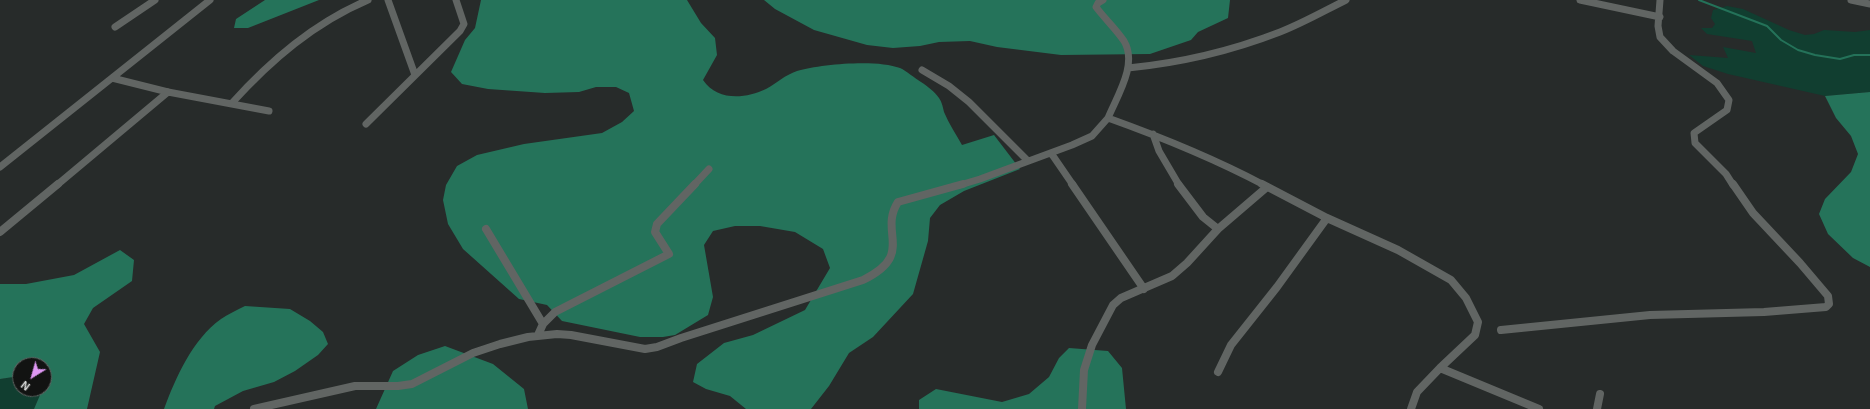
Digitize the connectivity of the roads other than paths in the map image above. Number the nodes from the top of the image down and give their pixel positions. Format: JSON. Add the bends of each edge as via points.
{"nodes":[{"id":1,"x":155,"y":0,"type":"edge"},
{"id":2,"x":210,"y":0,"type":"edge"},
{"id":3,"x":368,"y":0,"type":"edge"},
{"id":4,"x":388,"y":0,"type":"edge"},
{"id":5,"x":456,"y":0,"type":"edge"},
{"id":6,"x":1103,"y":0,"type":"edge"},
{"id":7,"x":1346,"y":0,"type":"edge"},
{"id":8,"x":1581,"y":0,"type":"edge"},
{"id":9,"x":1660,"y":0,"type":"edge"},
{"id":10,"x":1850,"y":0,"type":"edge"},
{"id":11,"x":1870,"y":4,"type":"edge"},
{"id":12,"x":1660,"y":17,"type":"junction"},
{"id":13,"x":115,"y":27,"type":"dead end"},
{"id":14,"x":1128,"y":68,"type":"junction"},
{"id":15,"x":922,"y":70,"type":"dead end"},
{"id":16,"x":416,"y":75,"type":"junction"},
{"id":17,"x":112,"y":78,"type":"junction"},
{"id":18,"x":168,"y":92,"type":"junction"},
{"id":19,"x":232,"y":103,"type":"junction"},
{"id":20,"x":269,"y":111,"type":"dead end"},
{"id":21,"x":1108,"y":118,"type":"junction"},
{"id":22,"x":366,"y":124,"type":"dead end"},
{"id":23,"x":1153,"y":134,"type":"junction"},
{"id":24,"x":1051,"y":152,"type":"junction"},
{"id":25,"x":1028,"y":161,"type":"junction"},
{"id":26,"x":0,"y":167,"type":"edge"},
{"id":27,"x":709,"y":169,"type":"dead end"},
{"id":28,"x":1267,"y":187,"type":"junction"},
{"id":29,"x":1327,"y":218,"type":"junction"},
{"id":30,"x":1218,"y":229,"type":"junction"},
{"id":31,"x":486,"y":230,"type":"dead end"},
{"id":32,"x":0,"y":232,"type":"edge"},
{"id":33,"x":1144,"y":289,"type":"junction"},
{"id":34,"x":542,"y":324,"type":"junction"},
{"id":35,"x":1501,"y":330,"type":"dead end"},
{"id":36,"x":538,"y":335,"type":"junction"},
{"id":37,"x":1440,"y":368,"type":"junction"},
{"id":38,"x":1218,"y":372,"type":"dead end"},
{"id":39,"x":1600,"y":394,"type":"dead end"},
{"id":40,"x":254,"y":409,"type":"edge"},
{"id":41,"x":1082,"y":409,"type":"edge"},
{"id":42,"x":1411,"y":409,"type":"edge"},
{"id":43,"x":1539,"y":409,"type":"edge"},
{"id":44,"x":1597,"y":409,"type":"edge"}],
"edges":[{"from":1,"to":13,"type":"street"},
{"from":2,"to":17,"type":"street"},
{"from":3,"to":19,"type":"street","via":[[334,16],[276,58]]},
{"from":4,"to":16,"type":"street"},
{"from":5,"to":16,"type":"street","via":[[464,24]]},
{"from":6,"to":14,"type":"street","via":[[1096,7],[1129,53]]},
{"from":7,"to":14,"type":"street","via":[[1280,31],[1228,49],[1159,65]]},
{"from":8,"to":12,"type":"street"},
{"from":9,"to":12,"type":"street"},
{"from":10,"to":11,"type":"street"},
{"from":12,"to":35,"type":"street","via":[[1660,37],[1673,51],[1717,83],[1729,100],[1727,110],[1694,133],[1695,143],[1726,174],[1753,213],[1828,296],[1829,304],[1826,307],[1772,312],[1650,315]]},
{"from":14,"to":21,"type":"street"},
{"from":15,"to":25,"type":"street","via":[[969,102]]},
{"from":16,"to":22,"type":"street"},
{"from":17,"to":18,"type":"street"},
{"from":17,"to":26,"type":"street"},
{"from":18,"to":19,"type":"street"},
{"from":18,"to":32,"type":"street"},
{"from":19,"to":20,"type":"street"},
{"from":21,"to":23,"type":"street"},
{"from":21,"to":24,"type":"street","via":[[1092,136]]},
{"from":23,"to":28,"type":"street","via":[[1226,165]]},
{"from":23,"to":30,"type":"street","via":[[1155,145],[1186,198],[1202,217]]},
{"from":24,"to":25,"type":"street"},
{"from":24,"to":33,"type":"street"},
{"from":25,"to":36,"type":"street","via":[[980,179],[898,202],[891,217],[894,230],[893,255],[885,266],[863,280],[648,349],[581,336]]},
{"from":27,"to":34,"type":"street","via":[[657,224],[654,232],[668,254],[556,312]]},
{"from":28,"to":29,"type":"street"},
{"from":28,"to":30,"type":"street"},
{"from":29,"to":37,"type":"street","via":[[1431,268],[1451,280],[1466,298],[1478,322],[1475,335]]},
{"from":29,"to":38,"type":"street","via":[[1231,345]]},
{"from":30,"to":33,"type":"street","via":[[1172,276]]},
{"from":31,"to":34,"type":"street"},
{"from":33,"to":41,"type":"street","via":[[1121,298],[1113,305],[1095,339],[1084,370]]},
{"from":34,"to":36,"type":"street"},
{"from":36,"to":40,"type":"street","via":[[478,351],[444,366],[413,384],[355,386]]},
{"from":37,"to":42,"type":"street","via":[[1417,392]]},
{"from":37,"to":43,"type":"street"},
{"from":39,"to":44,"type":"street"}]}
